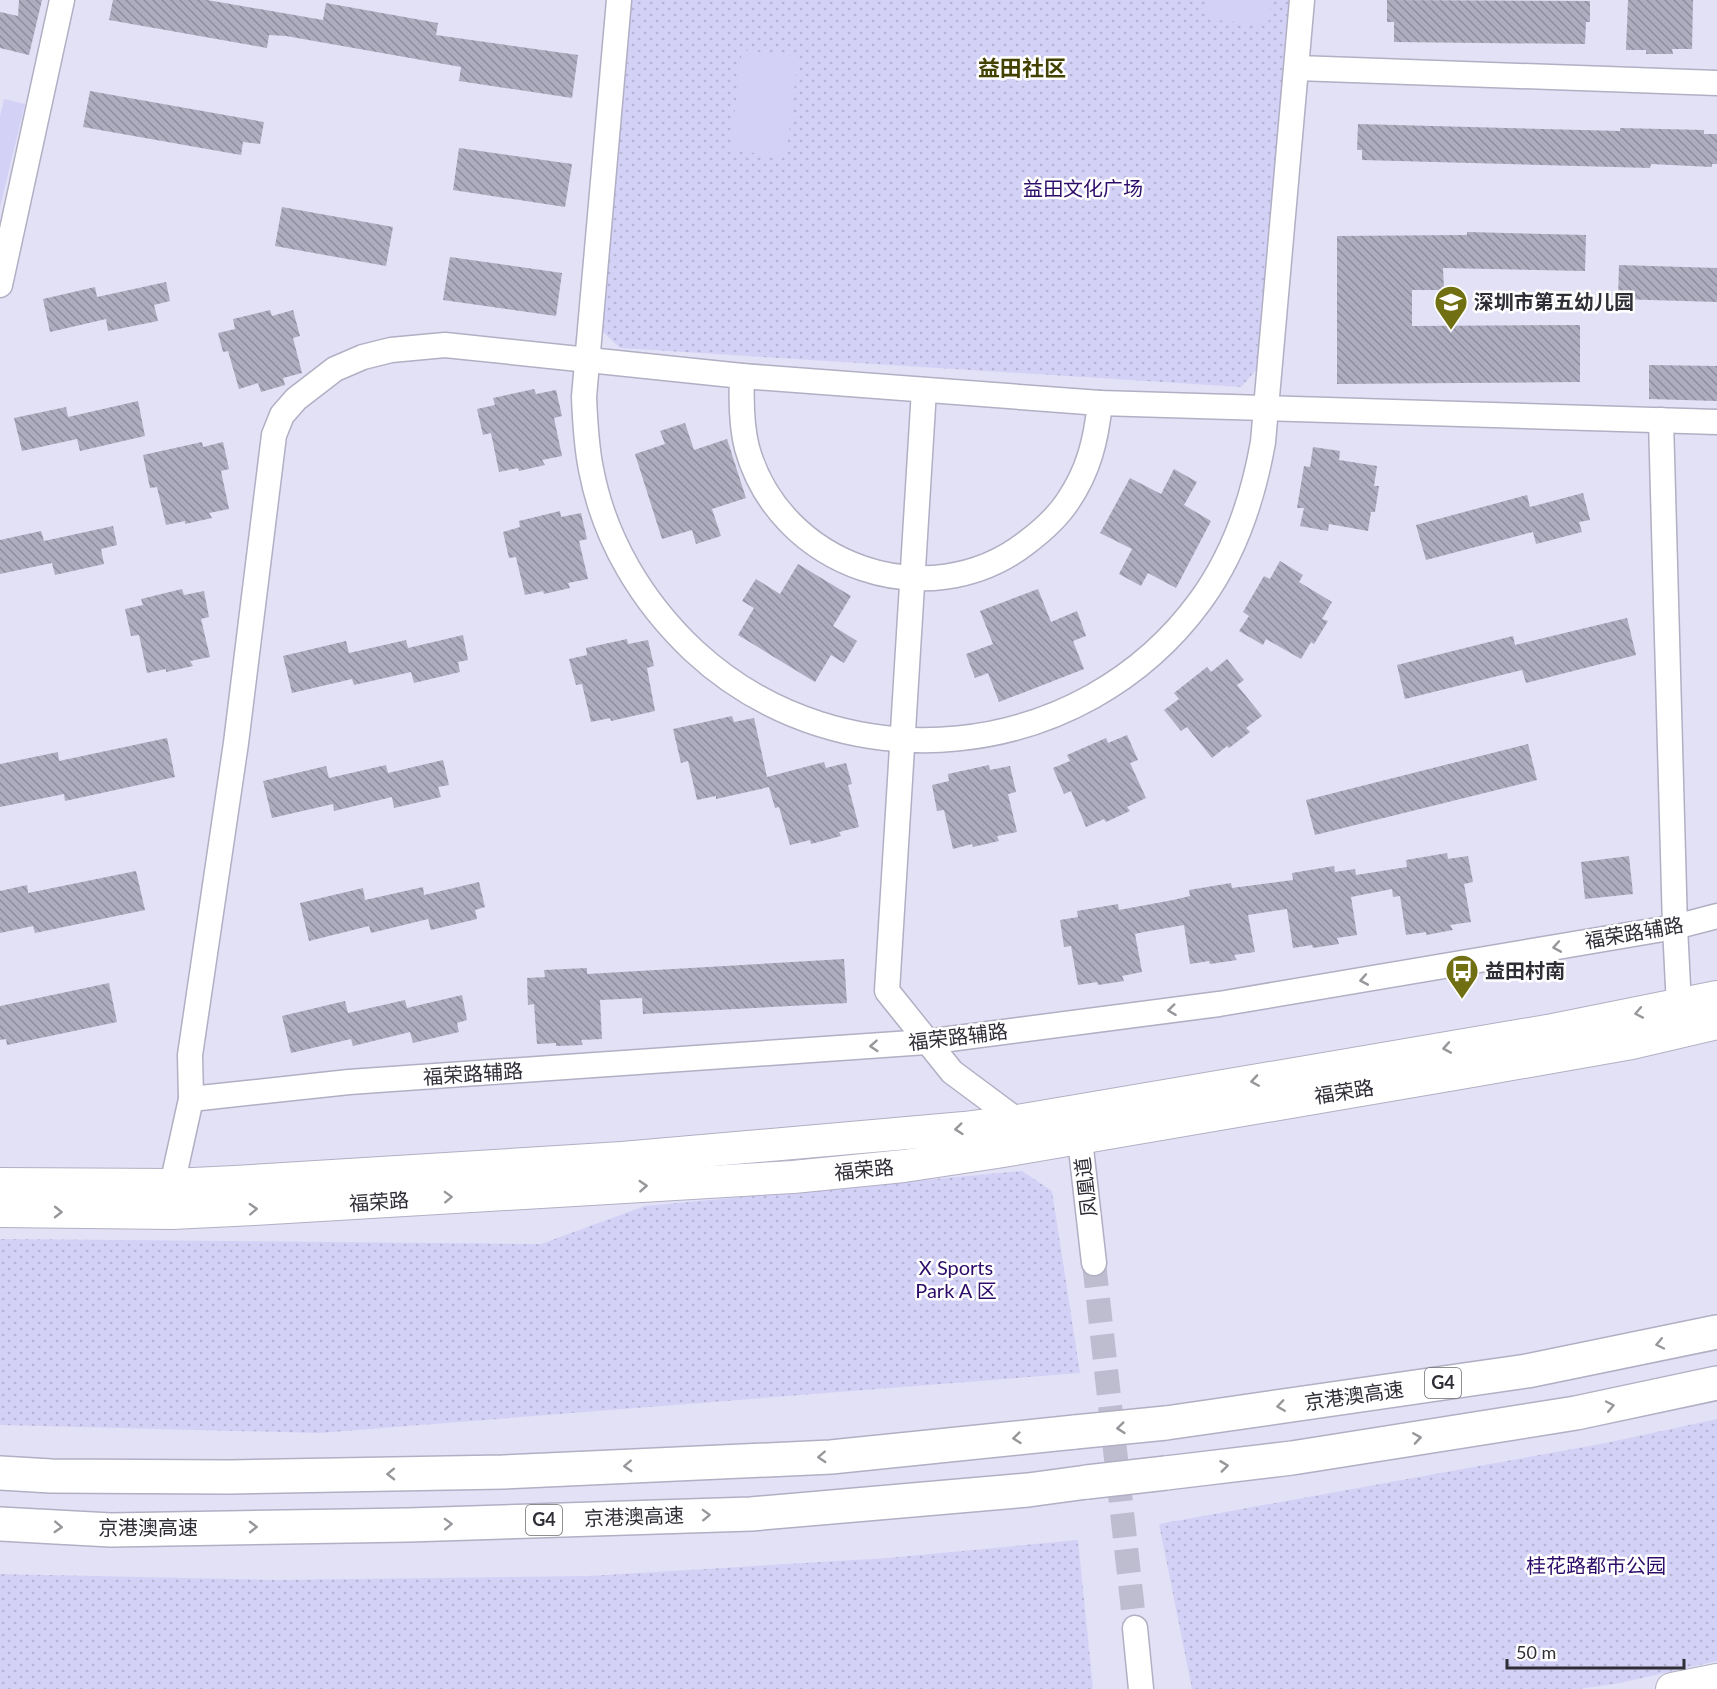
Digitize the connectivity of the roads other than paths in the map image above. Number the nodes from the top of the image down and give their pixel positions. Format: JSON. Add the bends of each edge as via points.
{"nodes":[{"id":1,"x":62,"y":0,"type":"edge"},
{"id":2,"x":1302,"y":0,"type":"edge"},
{"id":3,"x":613,"y":1,"type":"edge"},
{"id":4,"x":1297,"y":68,"type":"junction"},
{"id":5,"x":1717,"y":83,"type":"edge"},
{"id":6,"x":0,"y":285,"type":"edge"},
{"id":7,"x":587,"y":360,"type":"junction"},
{"id":8,"x":742,"y":376,"type":"junction"},
{"id":9,"x":924,"y":390,"type":"junction"},
{"id":10,"x":1100,"y":403,"type":"junction"},
{"id":11,"x":1265,"y":408,"type":"junction"},
{"id":12,"x":1661,"y":420,"type":"junction"},
{"id":13,"x":1717,"y":422,"type":"edge"},
{"id":14,"x":912,"y":579,"type":"junction"},
{"id":15,"x":902,"y":740,"type":"junction"},
{"id":16,"x":1717,"y":916,"type":"edge"},
{"id":17,"x":1675,"y":927,"type":"junction"},
{"id":18,"x":1717,"y":997,"type":"edge"},
{"id":19,"x":1679,"y":1006,"type":"junction"},
{"id":20,"x":1717,"y":1023,"type":"edge"},
{"id":21,"x":926,"y":1042,"type":"junction"},
{"id":22,"x":191,"y":1099,"type":"junction"},
{"id":23,"x":1018,"y":1121,"type":"junction"},
{"id":24,"x":1079,"y":1124,"type":"junction"},
{"id":25,"x":0,"y":1184,"type":"edge"},
{"id":26,"x":172,"y":1185,"type":"junction"},
{"id":27,"x":0,"y":1211,"type":"edge"},
{"id":28,"x":1095,"y":1263,"type":"tunnel mouth"},
{"id":29,"x":1717,"y":1332,"type":"edge"},
{"id":30,"x":1717,"y":1383,"type":"edge"},
{"id":31,"x":0,"y":1473,"type":"edge"},
{"id":32,"x":0,"y":1524,"type":"edge"},
{"id":33,"x":1135,"y":1628,"type":"tunnel mouth"},
{"id":34,"x":1717,"y":1680,"type":"edge"},
{"id":35,"x":1141,"y":1689,"type":"edge"},
{"id":36,"x":1672,"y":1689,"type":"edge"}],
"edges":[{"from":1,"to":6,"type":"street"},
{"from":2,"to":4,"type":"street"},
{"from":3,"to":7,"type":"street"},
{"from":4,"to":5,"type":"street"},
{"from":4,"to":11,"type":"street"},
{"from":7,"to":8,"type":"street"},
{"from":7,"to":15,"type":"street","via":[[585,415],[591,470],[600,506],[613,540],[650,604],[708,664],[780,709],[819,725]]},
{"from":7,"to":22,"type":"street","via":[[445,345],[391,350],[335,369],[282,415],[274,435],[236,743],[190,1055]]},
{"from":8,"to":9,"type":"street"},
{"from":8,"to":14,"type":"street","via":[[741,412],[747,449],[761,483],[781,514],[808,541],[840,560],[875,574]]},
{"from":9,"to":10,"type":"street"},
{"from":9,"to":14,"type":"street"},
{"from":10,"to":11,"type":"street"},
{"from":10,"to":14,"type":"street","via":[[1096,438],[1084,472],[1067,503],[1043,530],[1015,552],[982,568],[948,577]]},
{"from":11,"to":12,"type":"street"},
{"from":11,"to":15,"type":"street","via":[[1257,476],[1235,541],[1201,600],[1155,651],[1100,692],[1038,722],[971,738]]},
{"from":12,"to":13,"type":"street"},
{"from":12,"to":17,"type":"street"},
{"from":14,"to":15,"type":"street"},
{"from":15,"to":21,"type":"street","via":[[887,991]]},
{"from":16,"to":17,"type":"street","name":"福荣路辅路"},
{"from":17,"to":19,"type":"street"},
{"from":17,"to":21,"type":"street","name":"福荣路辅路","one_way":true,"via":[[1219,1004]]},
{"from":18,"to":19,"type":"main road","name":"福荣路"},
{"from":19,"to":24,"type":"main road","name":"福荣路","one_way":true},
{"from":20,"to":24,"type":"main road","name":"福荣路","via":[[1632,1043]]},
{"from":21,"to":22,"type":"street","name":"福荣路辅路","one_way":true,"via":[[349,1082]]},
{"from":21,"to":23,"type":"street","via":[[952,1072]]},
{"from":22,"to":26,"type":"street"},
{"from":23,"to":24,"type":"main road","name":"福荣路"},
{"from":23,"to":26,"type":"main road","name":"福荣路","one_way":true,"via":[[815,1143],[622,1158]]},
{"from":27,"to":24,"type":"main road","name":"福荣路","one_way":true,"via":[[184,1213],[781,1177],[904,1166]]},
{"from":24,"to":28,"type":"street","name":"凤凰道"},
{"from":25,"to":26,"type":"main road","name":"福荣路"},
{"from":29,"to":31,"type":"highway","name":"京港澳高速","number":"G4","one_way":true,"bridge":true,"via":[[1527,1371],[1167,1423],[831,1457],[503,1472],[229,1477]]},
{"from":32,"to":30,"type":"highway","name":"京港澳高速","number":"G4","one_way":true,"bridge":true,"via":[[111,1530],[751,1514],[1028,1490],[1292,1458],[1576,1413]]},
{"from":33,"to":35,"type":"street"},
{"from":34,"to":36,"type":"main road"}]}
